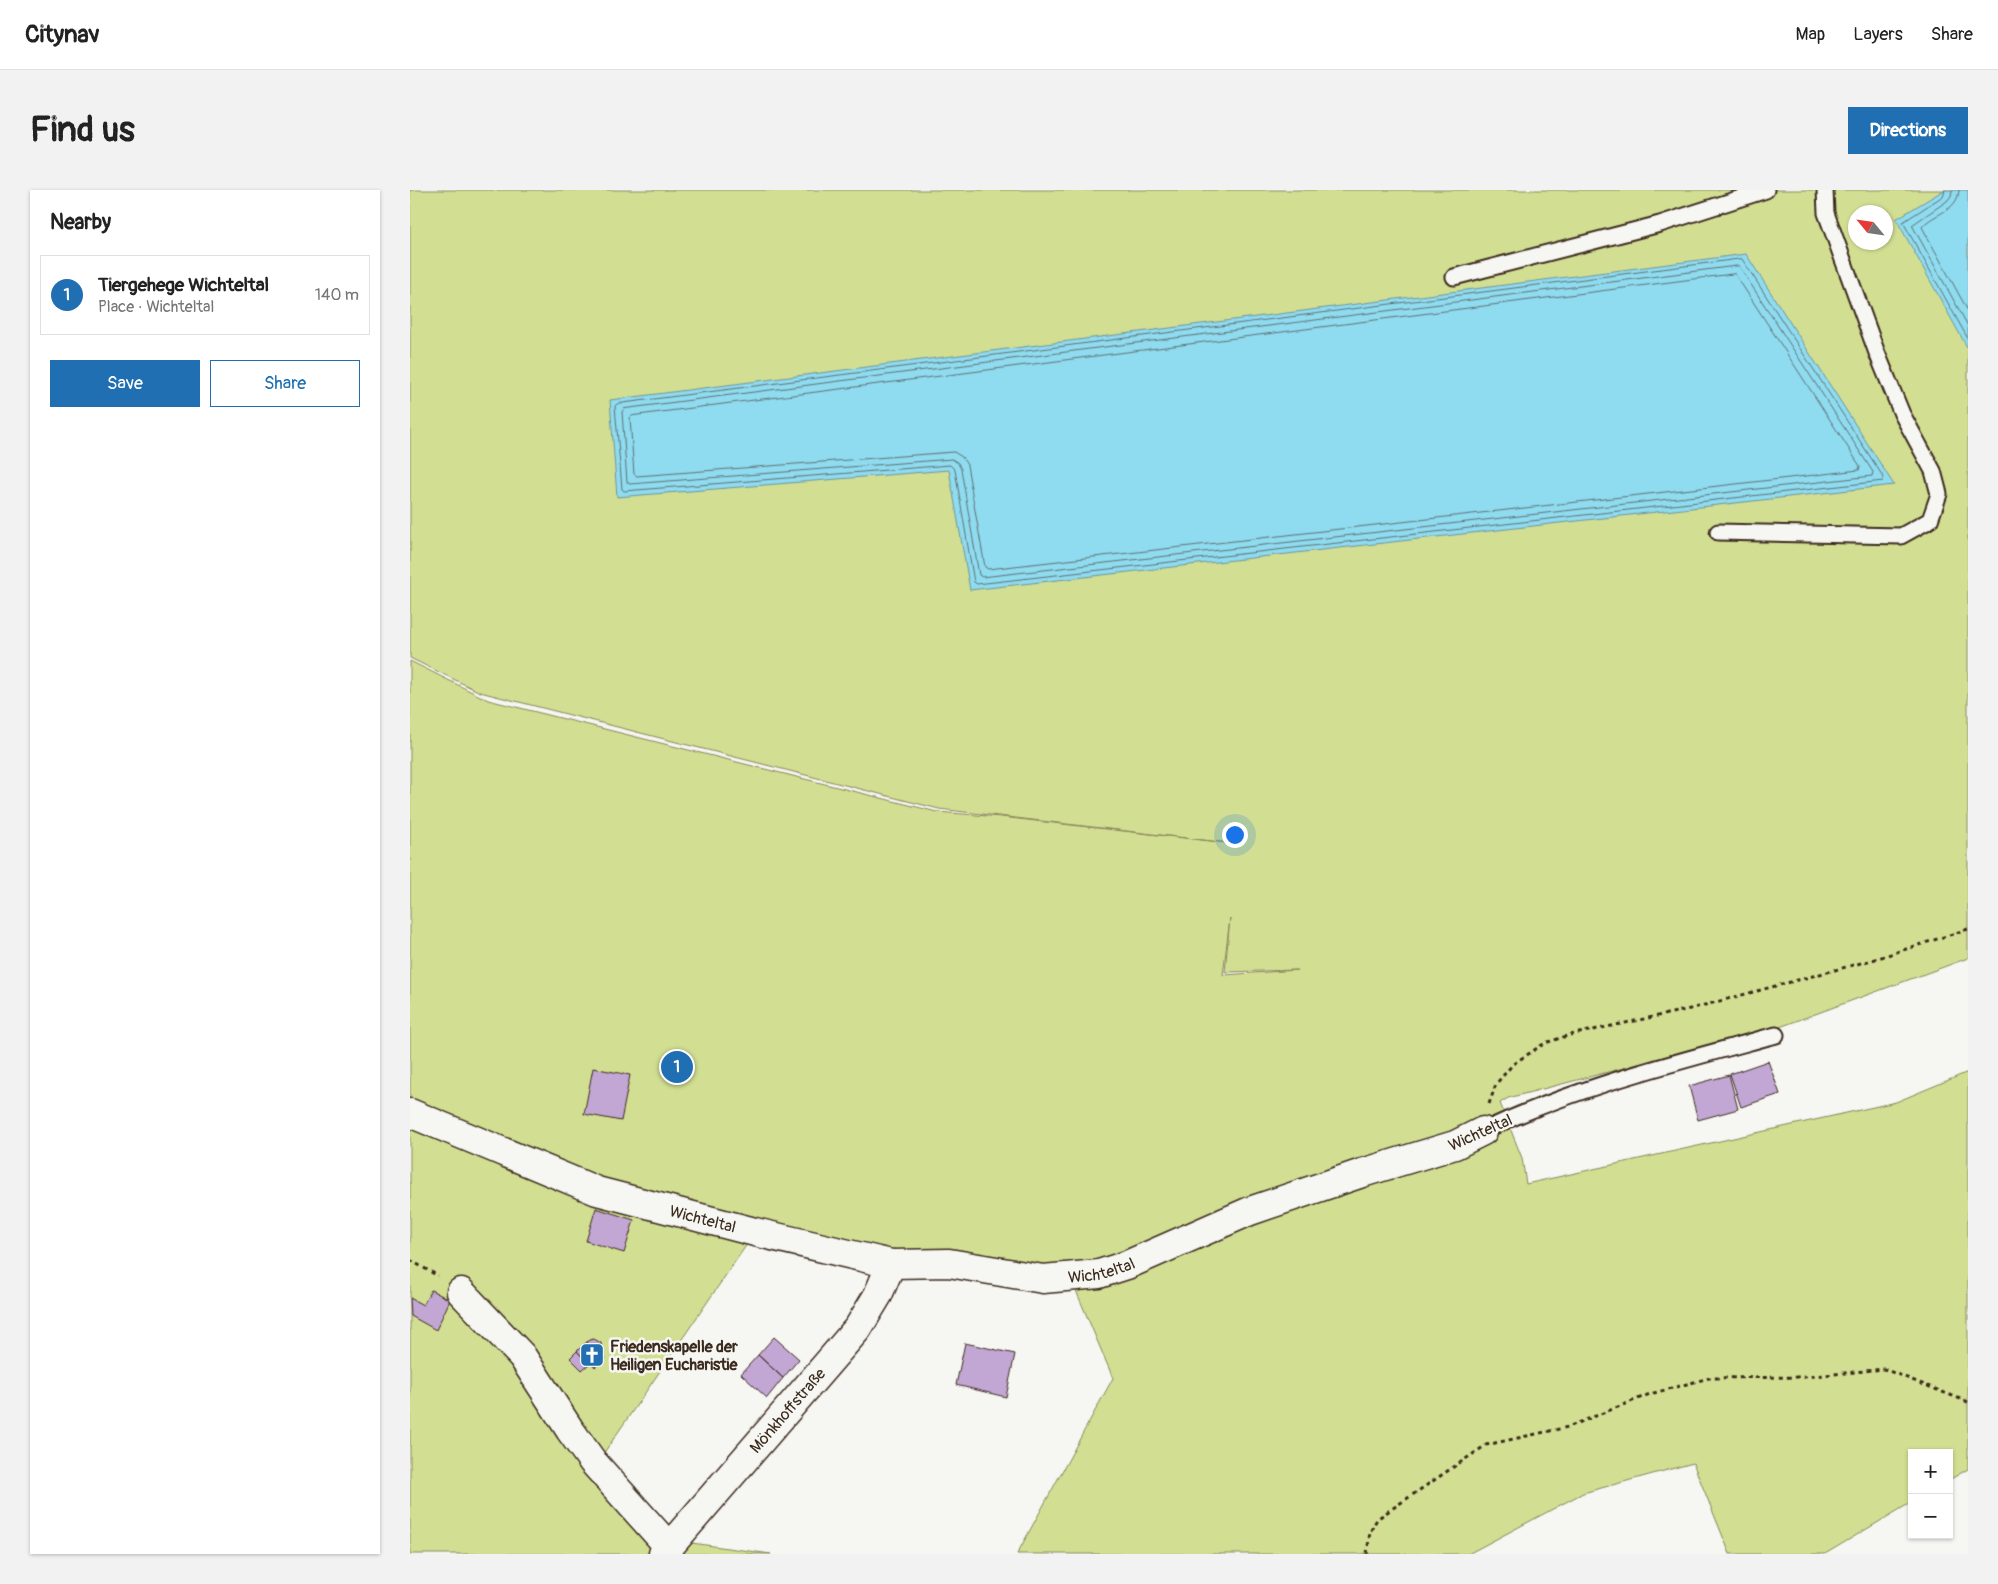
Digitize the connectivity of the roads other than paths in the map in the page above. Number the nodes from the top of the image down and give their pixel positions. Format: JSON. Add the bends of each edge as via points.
{"nodes":[{"id":1,"x":1766,"y":190,"type":"edge"},
{"id":2,"x":1826,"y":190,"type":"edge"},
{"id":3,"x":1454,"y":277,"type":"dead end"},
{"id":4,"x":1718,"y":532,"type":"dead end"},
{"id":5,"x":1776,"y":1035,"type":"dead end"},
{"id":6,"x":410,"y":1113,"type":"edge"},
{"id":7,"x":1483,"y":1131,"type":"joint"},
{"id":8,"x":891,"y":1264,"type":"junction"},
{"id":9,"x":461,"y":1292,"type":"dead end"},
{"id":10,"x":666,"y":1550,"type":"edge"}],
"edges":[{"from":1,"to":3,"type":"lane","via":[[1660,224]]},
{"from":2,"to":4,"type":"lane","via":[[1826,213],[1877,353],[1902,414],[1933,471],[1939,494],[1930,520],[1901,536]]},
{"from":5,"to":7,"type":"lane","name":"Wichteltal","via":[[1628,1076]]},
{"from":6,"to":8,"type":"street","name":"Wichteltal","via":[[596,1191]]},
{"from":7,"to":8,"type":"street","name":"Wichteltal","via":[[1454,1145],[1250,1212],[1099,1274],[1043,1279],[949,1263]]},
{"from":8,"to":10,"type":"street","name":"Mönkhoffstraße","via":[[878,1295],[858,1328]]},
{"from":9,"to":10,"type":"street","name":"Mönkhoffstraße","via":[[522,1356],[570,1430]]}]}
